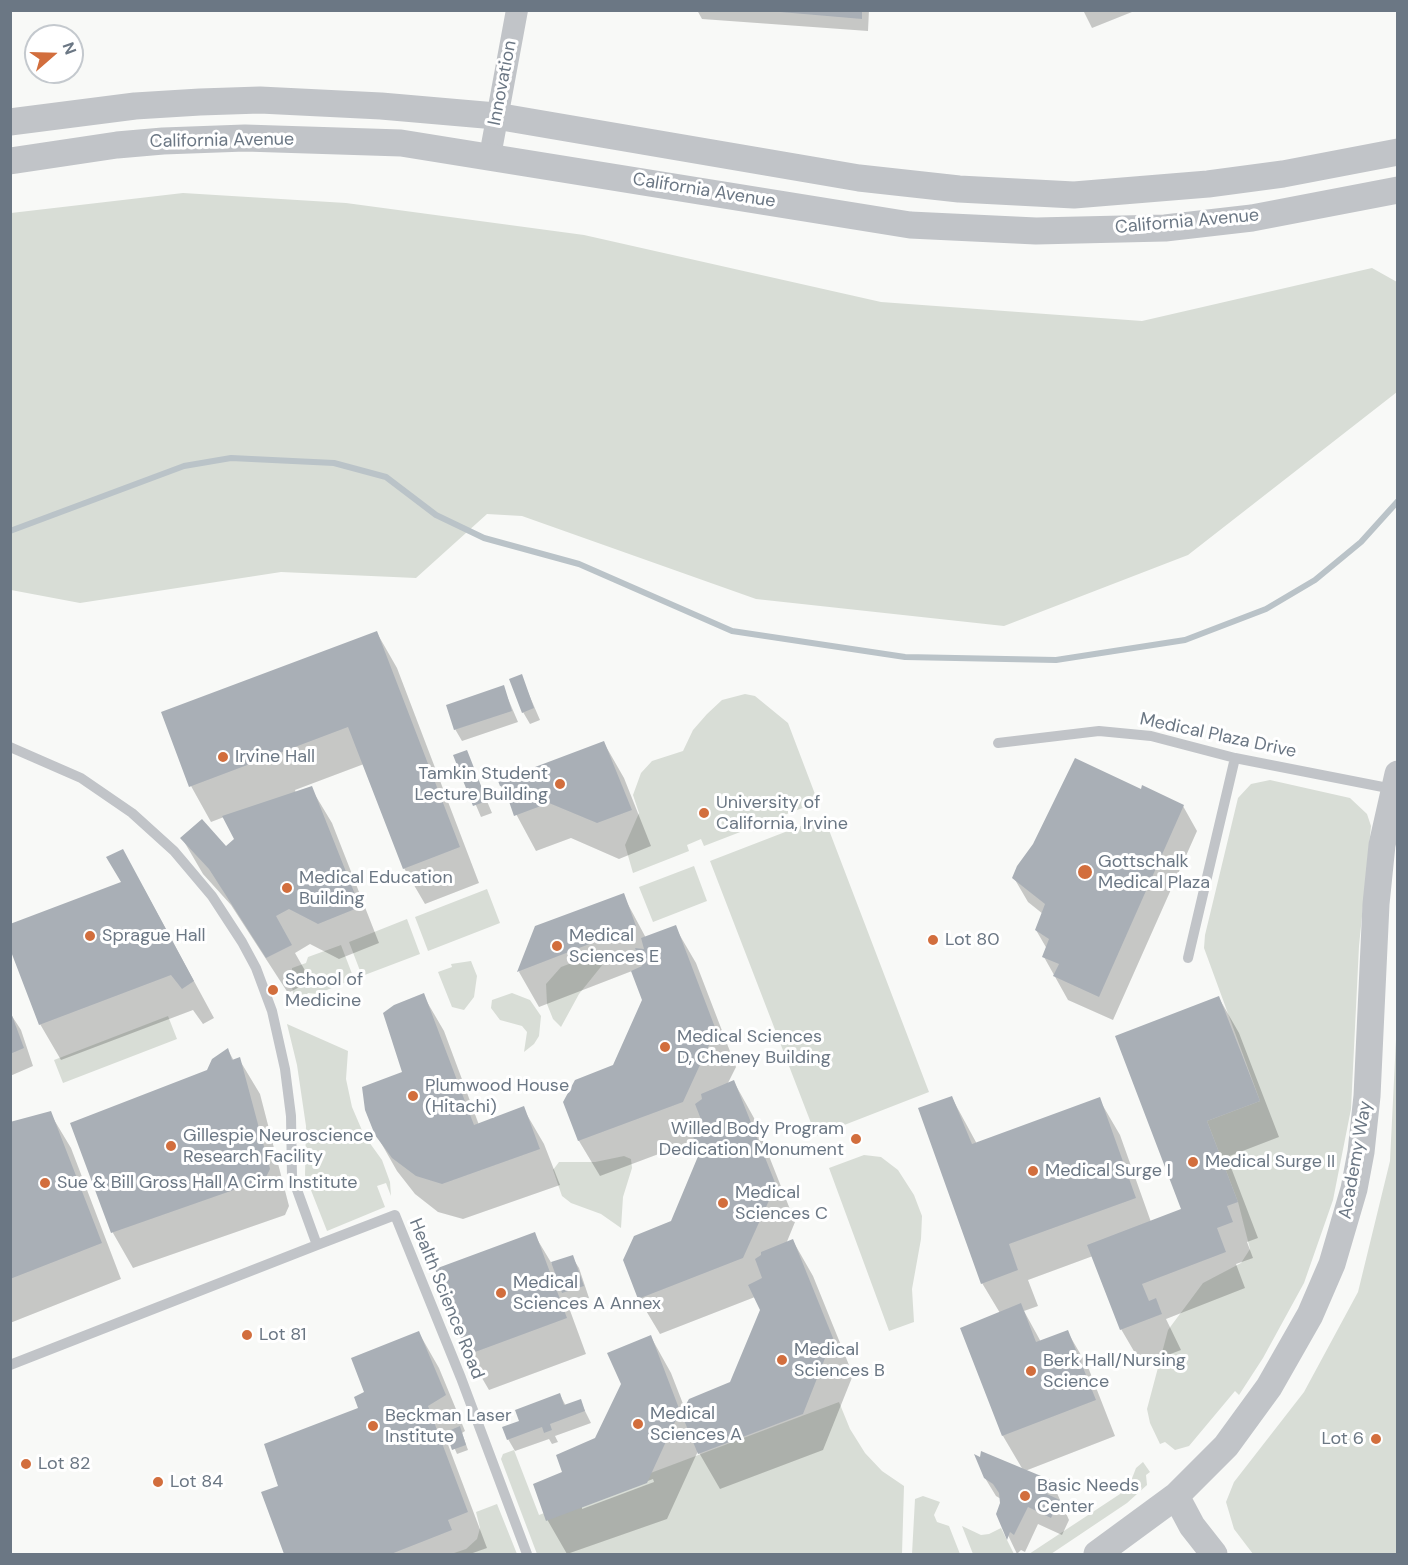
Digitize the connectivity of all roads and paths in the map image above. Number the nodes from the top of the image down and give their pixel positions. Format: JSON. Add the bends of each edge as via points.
{"nodes":[{"id":1,"x":517,"y":10,"type":"edge"},
{"id":2,"x":496,"y":116,"type":"junction"},
{"id":3,"x":10,"y":122,"type":"edge"},
{"id":4,"x":1398,"y":153,"type":"edge"},
{"id":5,"x":490,"y":156,"type":"junction"},
{"id":6,"x":10,"y":161,"type":"edge"},
{"id":7,"x":1398,"y":190,"type":"edge"},
{"id":8,"x":998,"y":743,"type":"dead end"},
{"id":9,"x":10,"y":747,"type":"edge"},
{"id":10,"x":1235,"y":758,"type":"junction"},
{"id":11,"x":1395,"y":782,"type":"edge"},
{"id":12,"x":1188,"y":958,"type":"dead end"},
{"id":13,"x":317,"y":1245,"type":"junction"},
{"id":14,"x":10,"y":1365,"type":"edge"},
{"id":15,"x":1176,"y":1496,"type":"junction"},
{"id":16,"x":527,"y":1554,"type":"edge"},
{"id":17,"x":1097,"y":1554,"type":"edge"},
{"id":18,"x":1214,"y":1554,"type":"edge"}],
"edges":[{"from":1,"to":2,"type":"street","name":"Innovation"},
{"from":2,"to":3,"type":"street","name":"California Avenue","via":[[260,100],[135,106]]},
{"from":2,"to":4,"type":"street","name":"California Avenue","via":[[859,178],[958,189],[1074,195],[1218,183]]},
{"from":2,"to":5,"type":"street","name":"Innovation"},
{"from":5,"to":6,"type":"street","name":"California Avenue","via":[[401,143],[245,138],[117,145]]},
{"from":5,"to":7,"type":"street","name":"California Avenue","via":[[910,225],[1036,231],[1165,228],[1252,218]]},
{"from":8,"to":10,"type":"lane","name":"Medical Plaza Drive","via":[[1099,731],[1151,736]]},
{"from":9,"to":13,"type":"lane","via":[[81,778],[132,813],[174,851],[212,896],[242,942],[272,1011],[291,1116],[292,1176]]},
{"from":10,"to":11,"type":"lane","name":"Medical Plaza Drive"},
{"from":10,"to":12,"type":"lane"},
{"from":11,"to":15,"type":"street","name":"Academy Way","via":[[1382,845],[1376,904],[1361,1152],[1344,1231],[1317,1300],[1269,1387],[1226,1446]]},
{"from":13,"to":14,"type":"lane"},
{"from":13,"to":16,"type":"lane","name":"Health Science Road","via":[[395,1215]]},
{"from":15,"to":17,"type":"street","name":"Academy Way"},
{"from":15,"to":18,"type":"street","via":[[1192,1526]]}]}
